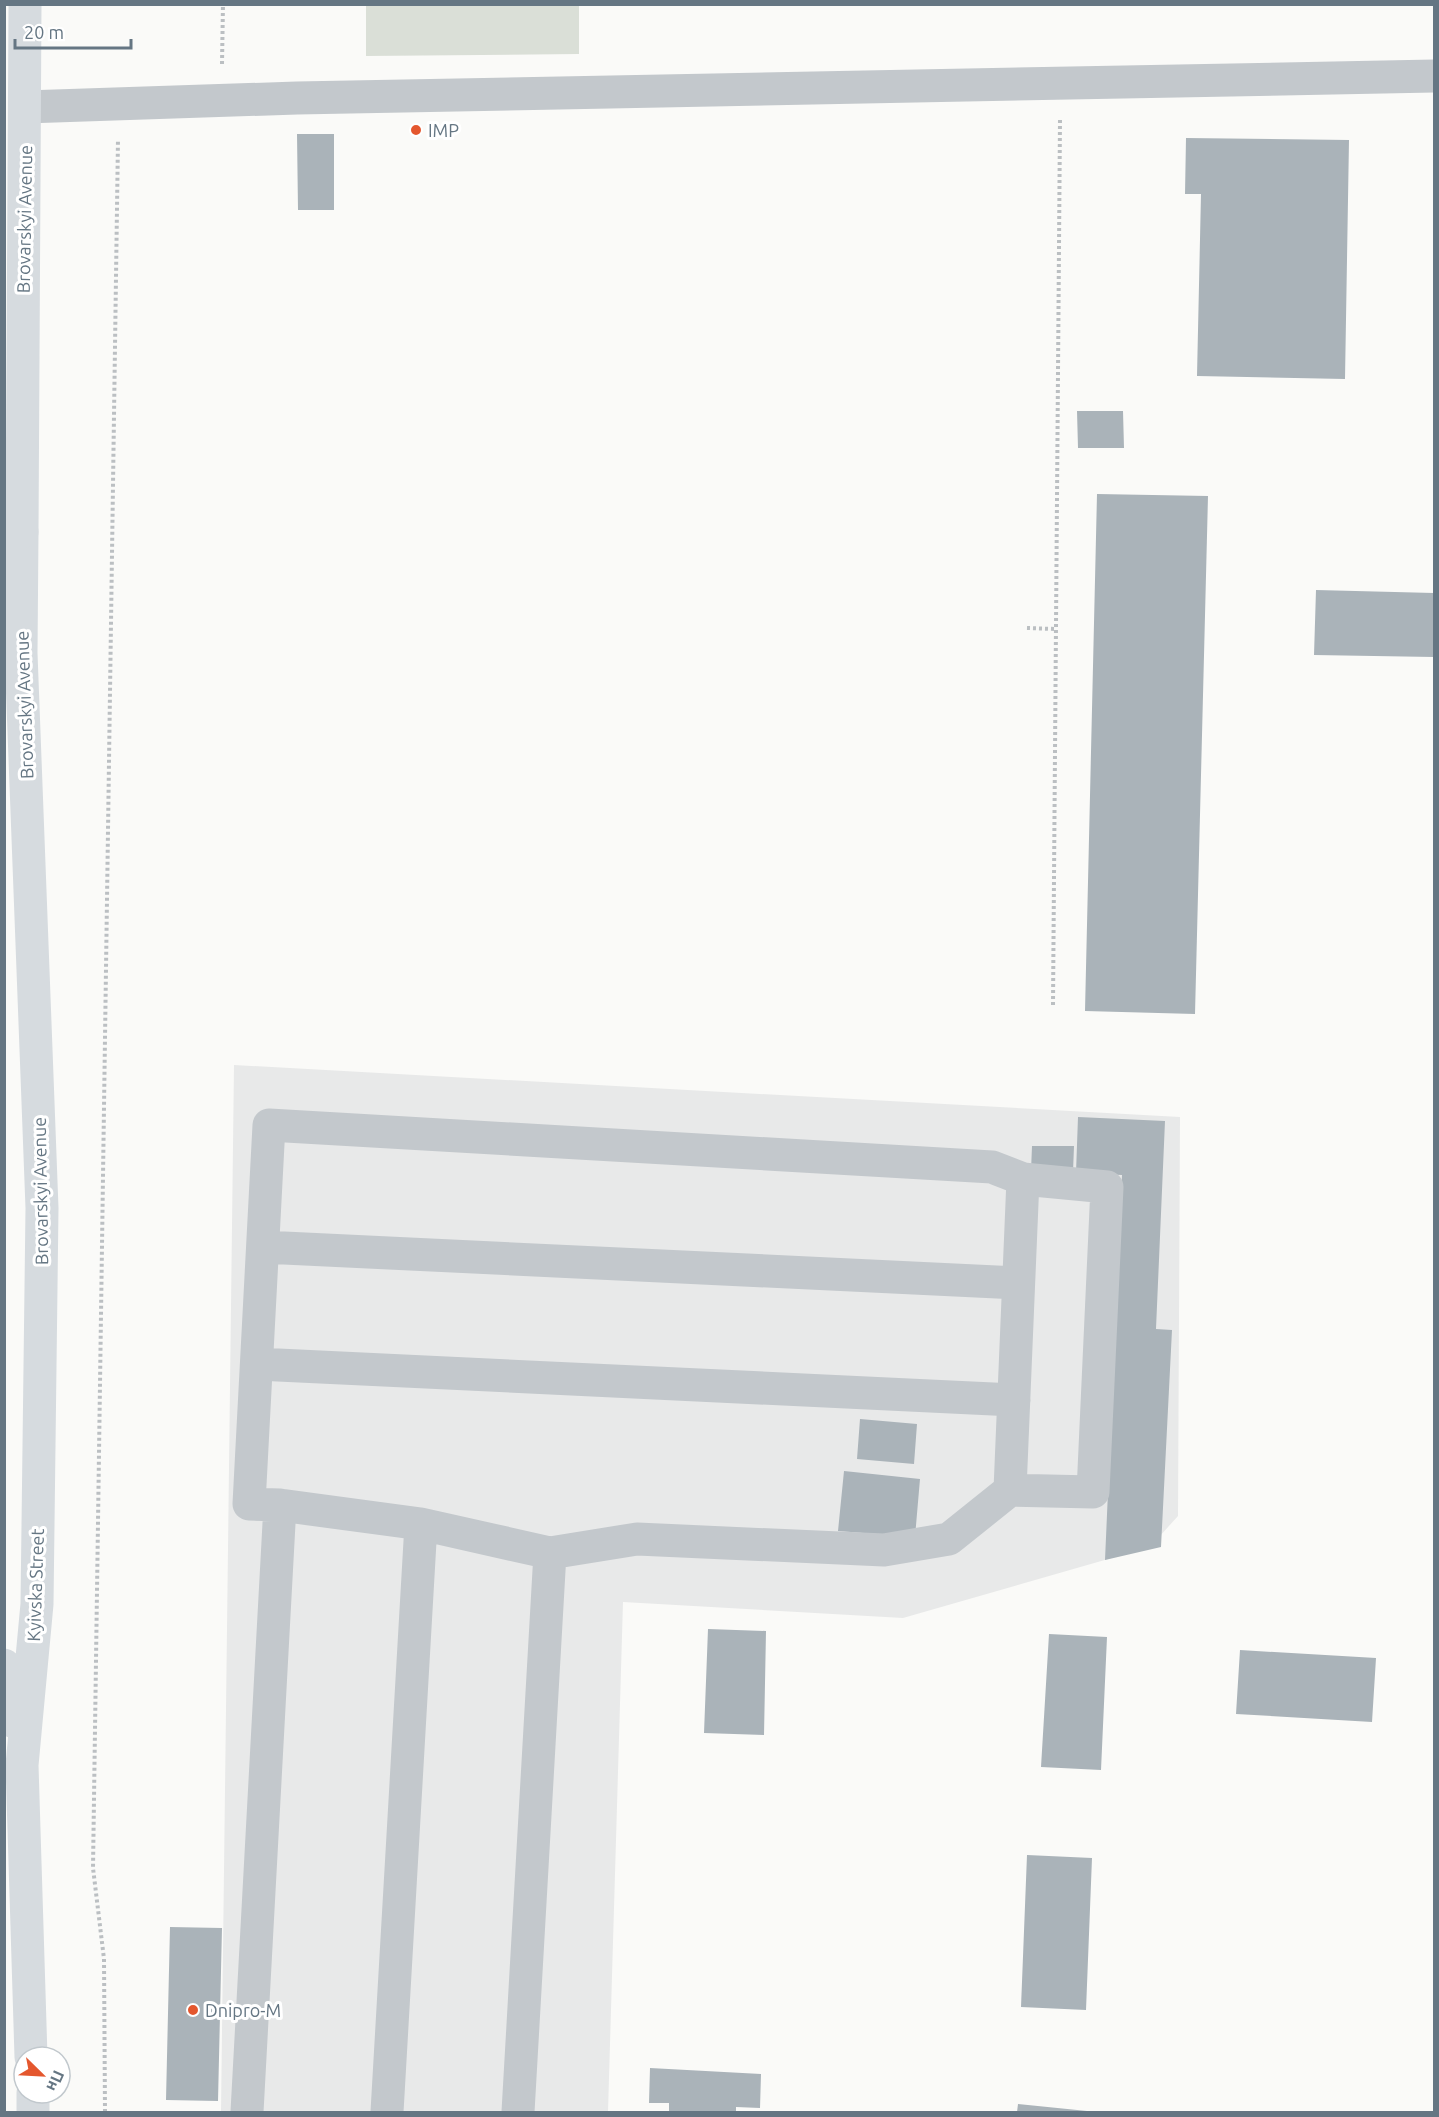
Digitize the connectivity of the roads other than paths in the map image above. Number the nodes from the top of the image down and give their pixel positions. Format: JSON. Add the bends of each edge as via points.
{"nodes":[{"id":1,"x":26,"y":4,"type":"edge"},
{"id":2,"x":1434,"y":76,"type":"edge"},
{"id":3,"x":25,"y":107,"type":"junction"},
{"id":4,"x":13,"y":440,"type":"edge"},
{"id":5,"x":13,"y":532,"type":"edge"},
{"id":6,"x":1023,"y":1179,"type":"junction"},
{"id":7,"x":263,"y":1247,"type":"junction"},
{"id":8,"x":1018,"y":1282,"type":"junction"},
{"id":9,"x":257,"y":1365,"type":"junction"},
{"id":10,"x":1014,"y":1400,"type":"junction"},
{"id":11,"x":39,"y":1405,"type":"joint"},
{"id":12,"x":1010,"y":1490,"type":"junction"},
{"id":13,"x":280,"y":1505,"type":"junction"},
{"id":14,"x":422,"y":1524,"type":"junction"},
{"id":15,"x":550,"y":1553,"type":"junction"},
{"id":16,"x":4,"y":1665,"type":"edge"},
{"id":17,"x":22,"y":1765,"type":"junction"},
{"id":18,"x":31,"y":2045,"type":"edge"},
{"id":19,"x":247,"y":2112,"type":"edge"},
{"id":20,"x":387,"y":2112,"type":"edge"},
{"id":21,"x":518,"y":2112,"type":"edge"}],
"edges":[{"from":1,"to":3,"type":"main road","name":"Brovarskyi Avenue"},
{"from":2,"to":3,"type":"lane"},
{"from":3,"to":4,"type":"main road","name":"Brovarskyi Avenue"},
{"from":4,"to":5,"type":"main road","name":"Brovarskyi Avenue"},
{"from":5,"to":11,"type":"main road","name":"Brovarskyi Avenue","via":[[42,1208]]},
{"from":6,"to":7,"type":"lane","via":[[992,1167],[269,1125]]},
{"from":6,"to":8,"type":"lane"},
{"from":6,"to":12,"type":"lane","via":[[1107,1187],[1107,1198],[1093,1492]]},
{"from":7,"to":8,"type":"lane"},
{"from":7,"to":9,"type":"lane"},
{"from":8,"to":10,"type":"lane"},
{"from":9,"to":10,"type":"lane"},
{"from":9,"to":13,"type":"lane","via":[[249,1504]]},
{"from":10,"to":12,"type":"lane"},
{"from":11,"to":17,"type":"main road","name":"Kyivska Street","via":[[37,1604]]},
{"from":12,"to":15,"type":"lane","via":[[949,1539],[884,1550],[637,1539]]},
{"from":13,"to":14,"type":"lane"},
{"from":13,"to":19,"type":"lane"},
{"from":14,"to":15,"type":"lane"},
{"from":14,"to":20,"type":"lane"},
{"from":15,"to":21,"type":"lane"},
{"from":16,"to":17,"type":"main road","name":"Kyivska Street"},
{"from":17,"to":18,"type":"main road","name":"Kyivska Street"}]}
